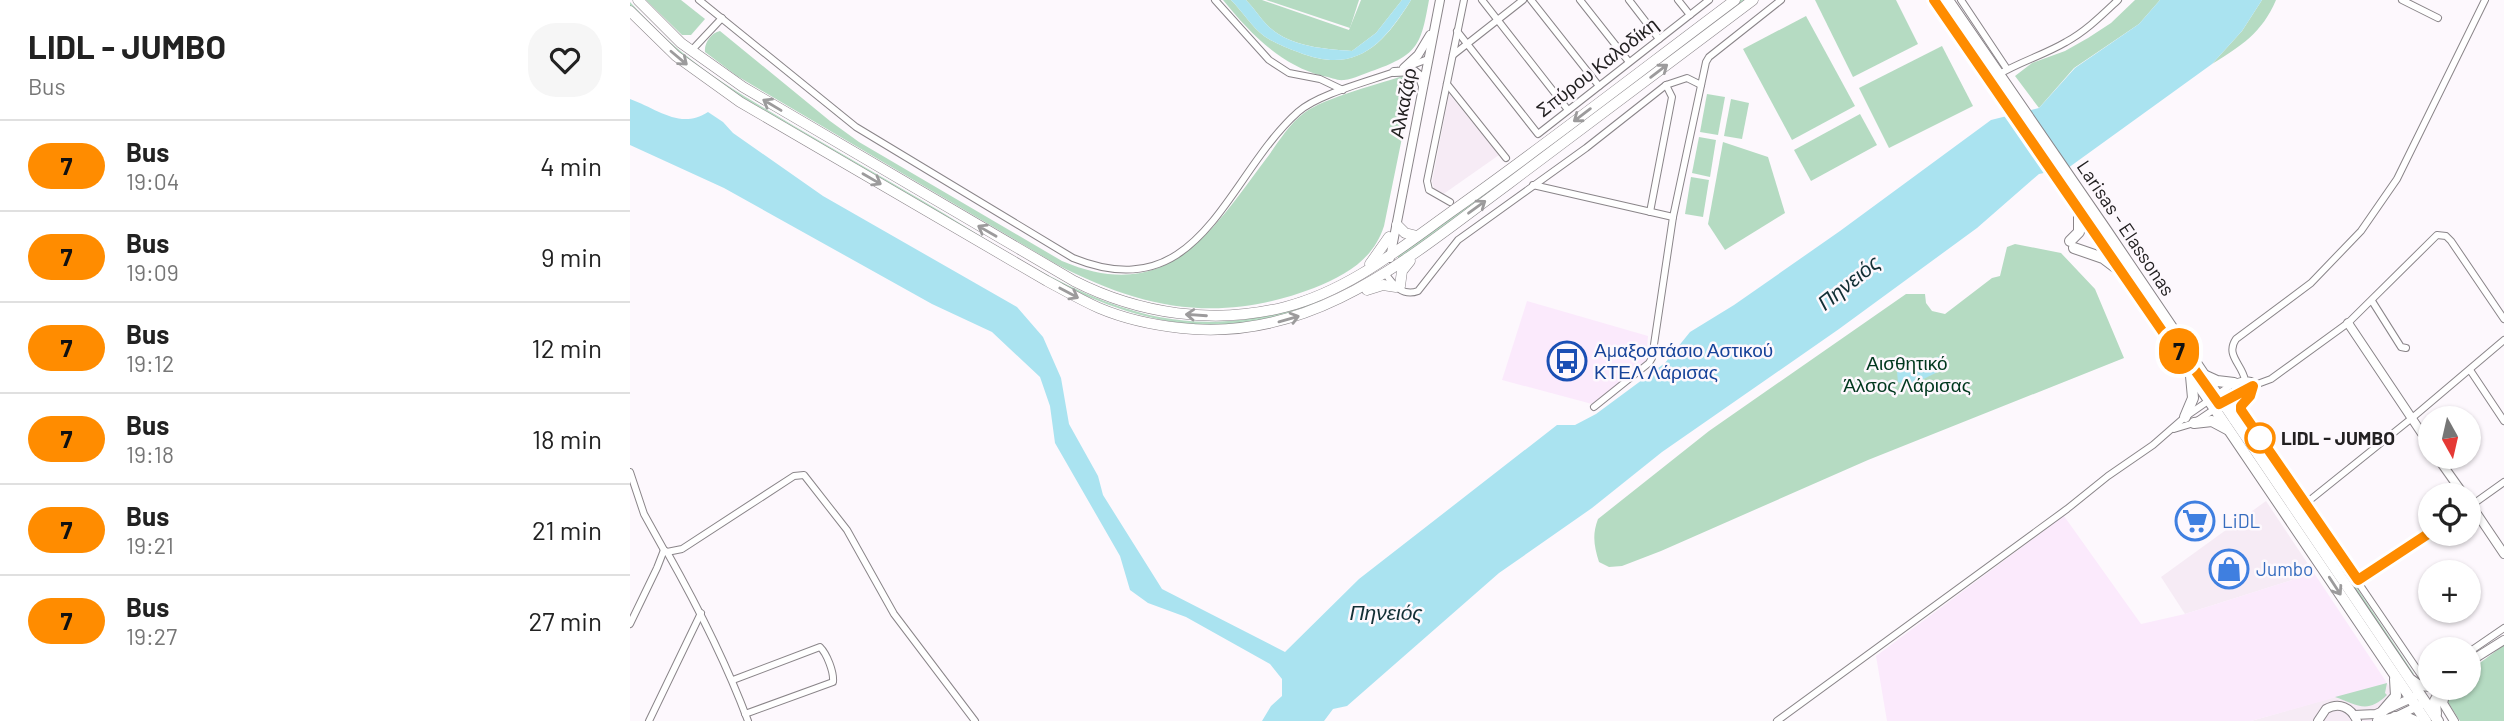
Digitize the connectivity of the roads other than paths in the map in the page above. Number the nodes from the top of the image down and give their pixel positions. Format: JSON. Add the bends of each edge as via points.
{"nodes":[{"id":1,"x":638,"y":0,"type":"edge"},
{"id":2,"x":699,"y":0,"type":"edge"},
{"id":3,"x":1215,"y":0,"type":"edge"},
{"id":4,"x":1440,"y":0,"type":"edge"},
{"id":5,"x":1464,"y":0,"type":"edge"},
{"id":6,"x":1482,"y":0,"type":"edge"},
{"id":7,"x":1523,"y":0,"type":"edge"},
{"id":8,"x":1531,"y":0,"type":"edge"},
{"id":9,"x":1580,"y":0,"type":"edge"},
{"id":10,"x":1629,"y":0,"type":"edge"},
{"id":11,"x":1678,"y":0,"type":"edge"},
{"id":12,"x":1709,"y":0,"type":"edge"},
{"id":13,"x":1735,"y":0,"type":"edge"},
{"id":14,"x":1753,"y":0,"type":"edge"},
{"id":15,"x":1781,"y":0,"type":"edge"},
{"id":16,"x":1934,"y":0,"type":"edge"},
{"id":17,"x":1948,"y":0,"type":"edge"},
{"id":18,"x":1961,"y":0,"type":"edge"},
{"id":19,"x":2119,"y":0,"type":"edge"},
{"id":20,"x":2402,"y":0,"type":"edge"},
{"id":21,"x":2484,"y":0,"type":"edge"},
{"id":22,"x":630,"y":11,"type":"edge"},
{"id":23,"x":1690,"y":15,"type":"junction"},
{"id":24,"x":722,"y":18,"type":"junction"},
{"id":25,"x":2438,"y":18,"type":"dead end"},
{"id":26,"x":1497,"y":20,"type":"junction"},
{"id":27,"x":1434,"y":30,"type":"junction"},
{"id":28,"x":1457,"y":31,"type":"junction"},
{"id":29,"x":1659,"y":39,"type":"junction"},
{"id":30,"x":1467,"y":44,"type":"junction"},
{"id":31,"x":691,"y":51,"type":"junction"},
{"id":32,"x":1452,"y":55,"type":"junction"},
{"id":33,"x":1428,"y":59,"type":"junction"},
{"id":34,"x":1629,"y":62,"type":"junction"},
{"id":35,"x":1404,"y":68,"type":"junction"},
{"id":36,"x":1394,"y":72,"type":"junction"},
{"id":37,"x":1999,"y":78,"type":"junction"},
{"id":38,"x":1447,"y":84,"type":"junction"},
{"id":39,"x":1666,"y":85,"type":"junction"},
{"id":40,"x":1701,"y":85,"type":"junction"},
{"id":41,"x":1598,"y":86,"type":"junction"},
{"id":42,"x":1423,"y":87,"type":"junction"},
{"id":43,"x":1343,"y":90,"type":"junction"},
{"id":44,"x":1568,"y":110,"type":"junction"},
{"id":45,"x":1506,"y":158,"type":"dead end"},
{"id":46,"x":2066,"y":181,"type":"junction"},
{"id":47,"x":1533,"y":185,"type":"junction"},
{"id":48,"x":1450,"y":202,"type":"dead end"},
{"id":49,"x":2078,"y":208,"type":"junction"},
{"id":50,"x":1398,"y":212,"type":"junction"},
{"id":51,"x":1650,"y":212,"type":"junction"},
{"id":52,"x":1673,"y":217,"type":"junction"},
{"id":53,"x":1397,"y":225,"type":"junction"},
{"id":54,"x":1418,"y":236,"type":"junction"},
{"id":55,"x":1389,"y":237,"type":"junction"},
{"id":56,"x":1422,"y":248,"type":"junction"},
{"id":57,"x":1388,"y":257,"type":"junction"},
{"id":58,"x":1387,"y":272,"type":"junction"},
{"id":59,"x":2122,"y":272,"type":"junction"},
{"id":60,"x":1357,"y":277,"type":"junction"},
{"id":61,"x":1401,"y":289,"type":"junction"},
{"id":62,"x":1350,"y":294,"type":"junction"},
{"id":63,"x":2372,"y":301,"type":"junction"},
{"id":64,"x":2504,"y":319,"type":"edge"},
{"id":65,"x":2348,"y":323,"type":"junction"},
{"id":66,"x":2167,"y":338,"type":"junction"},
{"id":67,"x":2504,"y":340,"type":"edge"},
{"id":68,"x":2406,"y":348,"type":"dead end"},
{"id":69,"x":2238,"y":363,"type":"junction"},
{"id":70,"x":2470,"y":370,"type":"junction"},
{"id":71,"x":2190,"y":374,"type":"junction"},
{"id":72,"x":2204,"y":374,"type":"junction"},
{"id":73,"x":2240,"y":385,"type":"junction"},
{"id":74,"x":2253,"y":386,"type":"junction"},
{"id":75,"x":2216,"y":401,"type":"junction"},
{"id":76,"x":1594,"y":407,"type":"dead end"},
{"id":77,"x":2412,"y":418,"type":"junction"},
{"id":78,"x":2190,"y":420,"type":"junction"},
{"id":79,"x":2504,"y":421,"type":"edge"},
{"id":80,"x":2232,"y":426,"type":"junction"},
{"id":81,"x":2418,"y":427,"type":"edge"},
{"id":82,"x":630,"y":472,"type":"edge"},
{"id":83,"x":2504,"y":482,"type":"edge"},
{"id":84,"x":2481,"y":498,"type":"edge"},
{"id":85,"x":2305,"y":504,"type":"junction"},
{"id":86,"x":2481,"y":521,"type":"edge"},
{"id":87,"x":2418,"y":541,"type":"edge"},
{"id":88,"x":665,"y":551,"type":"junction"},
{"id":89,"x":2504,"y":554,"type":"edge"},
{"id":90,"x":2358,"y":580,"type":"junction"},
{"id":91,"x":701,"y":613,"type":"junction"},
{"id":92,"x":630,"y":624,"type":"edge"},
{"id":93,"x":2504,"y":628,"type":"edge"},
{"id":94,"x":2504,"y":640,"type":"edge"},
{"id":95,"x":2481,"y":644,"type":"edge"},
{"id":96,"x":2481,"y":655,"type":"edge"},
{"id":97,"x":2418,"y":670,"type":"edge"},
{"id":98,"x":2394,"y":673,"type":"junction"},
{"id":99,"x":733,"y":680,"type":"junction"},
{"id":100,"x":2411,"y":680,"type":"junction"},
{"id":101,"x":2418,"y":685,"type":"edge"},
{"id":102,"x":2436,"y":700,"type":"edge"},
{"id":103,"x":2442,"y":700,"type":"edge"},
{"id":104,"x":2418,"y":701,"type":"junction"},
{"id":105,"x":2380,"y":716,"type":"edge"},
{"id":106,"x":2395,"y":717,"type":"junction"},
{"id":107,"x":747,"y":718,"type":"edge"},
{"id":108,"x":2356,"y":718,"type":"edge"},
{"id":109,"x":649,"y":721,"type":"edge"},
{"id":110,"x":975,"y":721,"type":"edge"},
{"id":111,"x":1777,"y":721,"type":"edge"},
{"id":112,"x":2318,"y":721,"type":"edge"},
{"id":113,"x":2415,"y":721,"type":"edge"},
{"id":114,"x":2426,"y":721,"type":"edge"},
{"id":115,"x":2438,"y":721,"type":"edge"},
{"id":116,"x":2454,"y":721,"type":"edge"}],
"edges":[{"from":1,"to":31,"type":"main road"},
{"from":2,"to":24,"type":"street"},
{"from":3,"to":43,"type":"street","via":[[1269,60],[1289,73],[1320,79]]},
{"from":4,"to":27,"type":"street","name":"Αλκαζάρ"},
{"from":5,"to":28,"type":"street"},
{"from":6,"to":26,"type":"street"},
{"from":7,"to":26,"type":"street"},
{"from":8,"to":41,"type":"street"},
{"from":9,"to":34,"type":"street"},
{"from":10,"to":29,"type":"street"},
{"from":11,"to":23,"type":"street"},
{"from":12,"to":23,"type":"street","name":"Σπύρου Καλοδίκη"},
{"from":13,"to":54,"type":"main road","one_way":true},
{"from":56,"to":14,"type":"main road","one_way":true},
{"from":15,"to":40,"type":"street","via":[[1709,57]]},
{"from":16,"to":37,"type":"highway","name":"Larisas - Elassonas"},
{"from":17,"to":37,"type":"highway","name":"Larisas - Elassonas"},
{"from":18,"to":37,"type":"street"},
{"from":19,"to":37,"type":"street","via":[[2066,42]]},
{"from":20,"to":25,"type":"street"},
{"from":21,"to":69,"type":"street","via":[[2397,179],[2333,263],[2236,339],[2231,350]]},
{"from":22,"to":62,"type":"main road","one_way":true,"via":[[676,55],[740,102],[1100,308],[1162,326],[1224,330],[1291,319]]},
{"from":23,"to":29,"type":"street","name":"Σπύρου Καλοδίκη"},
{"from":24,"to":31,"type":"street"},
{"from":24,"to":43,"type":"street","via":[[862,131],[1066,254],[1109,268],[1152,265],[1193,244],[1292,117]]},
{"from":26,"to":30,"type":"street"},
{"from":26,"to":44,"type":"street"},
{"from":27,"to":33,"type":"street","name":"Αλκαζάρ"},
{"from":27,"to":35,"type":"street"},
{"from":28,"to":30,"type":"street"},
{"from":28,"to":32,"type":"street"},
{"from":29,"to":34,"type":"street","name":"Σπύρου Καλοδίκη"},
{"from":30,"to":32,"type":"street"},
{"from":30,"to":44,"type":"street","name":"Σπύρου Καλοδίκη","via":[[1538,134]]},
{"from":60,"to":31,"type":"main road","one_way":true,"via":[[1296,304],[1232,316],[1167,312],[1111,296],[1044,264],[843,147]]},
{"from":32,"to":38,"type":"street"},
{"from":33,"to":35,"type":"street"},
{"from":33,"to":42,"type":"street","name":"Αλκαζάρ"},
{"from":34,"to":41,"type":"street","name":"Σπύρου Καλοδίκη"},
{"from":35,"to":36,"type":"street"},
{"from":36,"to":42,"type":"street","via":[[1414,71]]},
{"from":36,"to":43,"type":"street"},
{"from":37,"to":46,"type":"highway","name":"Larisas - Elassonas"},
{"from":38,"to":45,"type":"street"},
{"from":38,"to":48,"type":"street","via":[[1427,184],[1432,193]]},
{"from":39,"to":40,"type":"street","via":[[1687,78]]},
{"from":39,"to":47,"type":"street"},
{"from":39,"to":51,"type":"street","via":[[1672,97]]},
{"from":40,"to":52,"type":"street"},
{"from":41,"to":44,"type":"street","name":"Σπύρου Καλοδίκη"},
{"from":42,"to":50,"type":"street","name":"Αλκαζάρ"},
{"from":46,"to":49,"type":"highway","name":"Larisas - Elassonas"},
{"from":46,"to":72,"type":"highway","name":"Larisas - Elassonas"},
{"from":47,"to":51,"type":"street"},
{"from":47,"to":61,"type":"street","via":[[1458,240],[1423,287],[1414,293]]},
{"from":49,"to":59,"type":"highway","name":"Larisas - Elassonas"},
{"from":49,"to":59,"type":"highway","via":[[2079,232],[2072,244]]},
{"from":50,"to":53,"type":"street","name":"Αλκαζάρ"},
{"from":50,"to":55,"type":"street","name":"Αλκαζάρ"},
{"from":51,"to":52,"type":"street"},
{"from":52,"to":76,"type":"street","via":[[1650,361]]},
{"from":53,"to":54,"type":"main road","via":[[1408,235]]},
{"from":53,"to":57,"type":"street","name":"Αλκαζάρ"},
{"from":54,"to":57,"type":"main road"},
{"from":55,"to":57,"type":"street","name":"Αλκαζάρ"},
{"from":55,"to":60,"type":"main road"},
{"from":56,"to":58,"type":"main road"},
{"from":56,"to":61,"type":"main road","via":[[1402,271]]},
{"from":57,"to":58,"type":"street","name":"Αλκαζάρ"},
{"from":57,"to":60,"type":"main road"},
{"from":58,"to":61,"type":"street"},
{"from":58,"to":62,"type":"main road"},
{"from":59,"to":66,"type":"highway","name":"Larisas - Elassonas"},
{"from":61,"to":62,"type":"main road","via":[[1383,285]]},
{"from":63,"to":64,"type":"street","via":[[2442,234]]},
{"from":63,"to":65,"type":"street"},
{"from":63,"to":68,"type":"street"},
{"from":65,"to":74,"type":"street","via":[[2271,380]]},
{"from":65,"to":77,"type":"street"},
{"from":66,"to":71,"type":"highway","name":"Larisas - Elassonas"},
{"from":66,"to":75,"type":"highway"},
{"from":67,"to":70,"type":"street"},
{"from":69,"to":73,"type":"street"},
{"from":69,"to":73,"type":"street"},
{"from":70,"to":77,"type":"street"},
{"from":70,"to":79,"type":"street"},
{"from":71,"to":75,"type":"highway","name":"Larisas - Elassonas"},
{"from":71,"to":78,"type":"highway"},
{"from":72,"to":73,"type":"highway"},
{"from":72,"to":75,"type":"highway","name":"Larisas - Elassonas"},
{"from":73,"to":74,"type":"street"},
{"from":73,"to":74,"type":"street","via":[[2251,381]]},
{"from":73,"to":75,"type":"street"},
{"from":73,"to":80,"type":"highway"},
{"from":74,"to":85,"type":"street","via":[[2241,410]]},
{"from":75,"to":78,"type":"street"},
{"from":75,"to":80,"type":"highway","name":"Larisas - Elassonas"},
{"from":77,"to":81,"type":"street"},
{"from":77,"to":85,"type":"street"},
{"from":78,"to":80,"type":"highway"},
{"from":78,"to":111,"type":"street"},
{"from":80,"to":98,"type":"highway","name":"Larisas - Elassonas","one_way":true},
{"from":80,"to":100,"type":"highway","name":"Larisas - Elassonas"},
{"from":82,"to":88,"type":"street","via":[[641,508]]},
{"from":83,"to":84,"type":"street"},
{"from":85,"to":90,"type":"street"},
{"from":86,"to":89,"type":"street"},
{"from":87,"to":90,"type":"street"},
{"from":88,"to":91,"type":"street"},
{"from":88,"to":92,"type":"street"},
{"from":88,"to":110,"type":"street","via":[[682,549],[794,475],[804,475],[847,530],[903,628]]},
{"from":90,"to":97,"type":"street"},
{"from":91,"to":99,"type":"street"},
{"from":91,"to":109,"type":"street"},
{"from":93,"to":95,"type":"street"},
{"from":94,"to":96,"type":"street"},
{"from":98,"to":104,"type":"highway","name":"Larisas - Elassonas"},
{"from":98,"to":105,"type":"highway","via":[[2396,696]]},
{"from":99,"to":107,"type":"street"},
{"from":99,"to":107,"type":"street","via":[[820,647],[834,677],[832,682]]},
{"from":100,"to":101,"type":"highway"},
{"from":100,"to":104,"type":"highway","name":"Larisas - Elassonas"},
{"from":102,"to":115,"type":"highway"},
{"from":103,"to":116,"type":"street"},
{"from":104,"to":105,"type":"street"},
{"from":104,"to":106,"type":"street"},
{"from":104,"to":114,"type":"highway","name":"Larisas - Elassonas"},
{"from":104,"to":115,"type":"highway","name":"Larisas - Elassonas"},
{"from":105,"to":106,"type":"street"},
{"from":105,"to":108,"type":"street"},
{"from":106,"to":113,"type":"highway"},
{"from":108,"to":112,"type":"street","via":[[2347,708],[2335,706]]}]}
